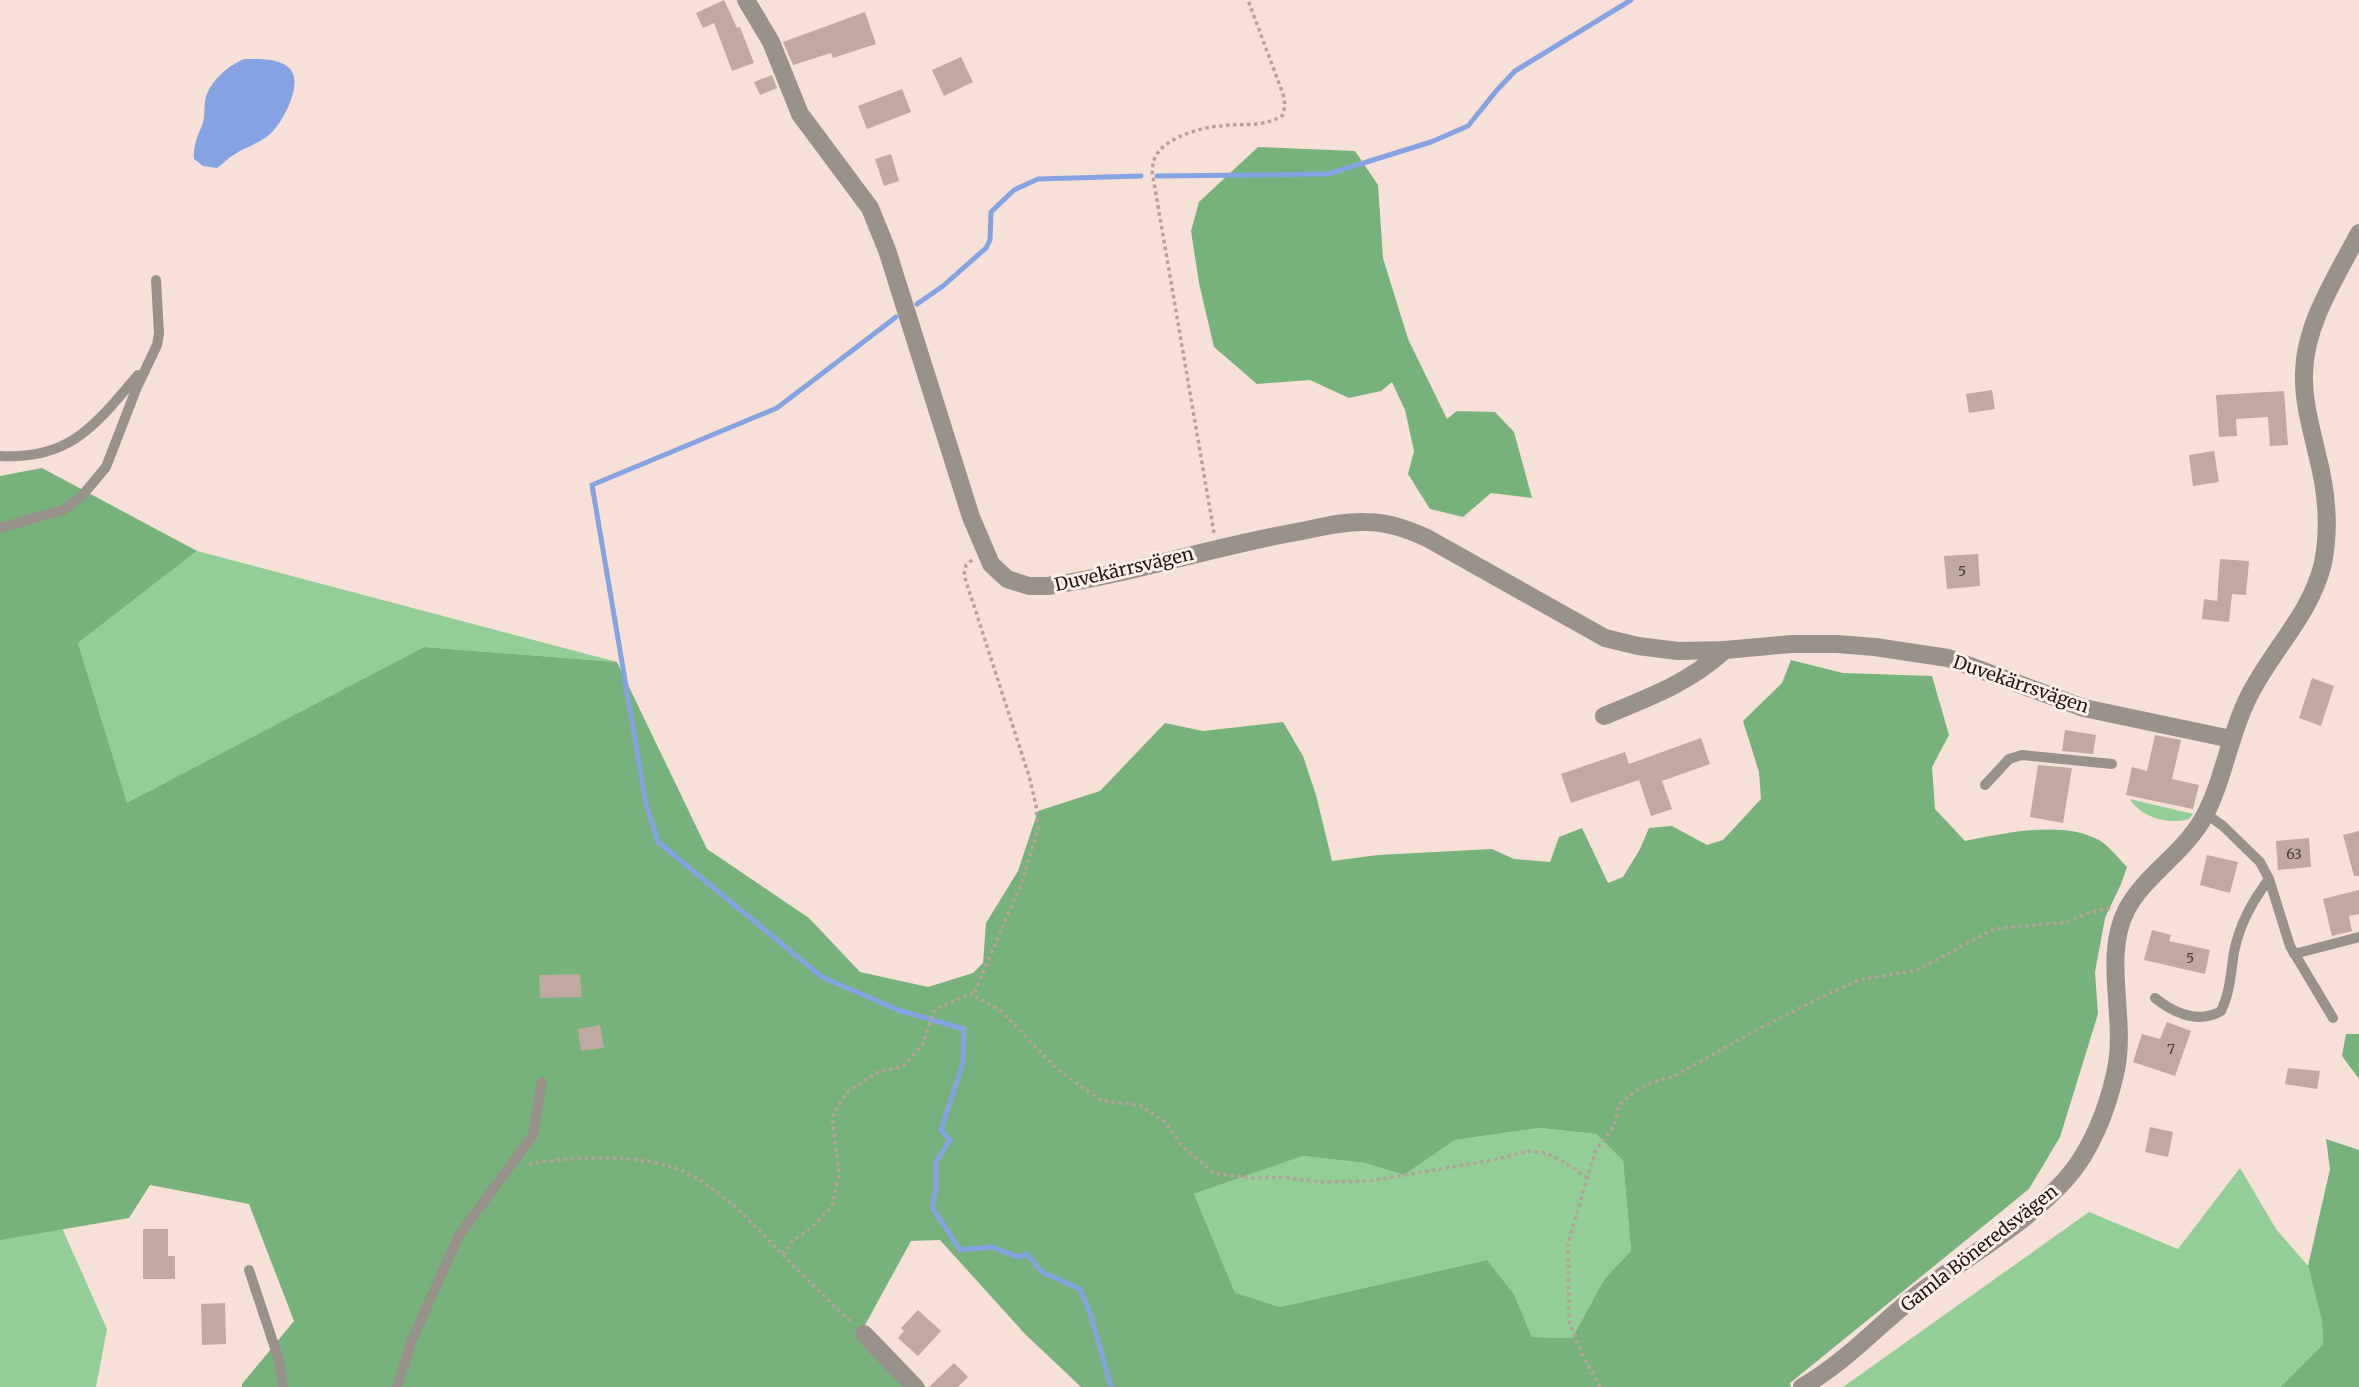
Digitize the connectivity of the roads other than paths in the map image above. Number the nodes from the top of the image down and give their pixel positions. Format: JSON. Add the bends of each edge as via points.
{"nodes":[{"id":1,"x":746,"y":0,"type":"edge"},
{"id":2,"x":2359,"y":233,"type":"edge"},
{"id":3,"x":156,"y":280,"type":"dead end"},
{"id":4,"x":148,"y":364,"type":"junction"},
{"id":5,"x":0,"y":456,"type":"edge"},
{"id":6,"x":0,"y":528,"type":"edge"},
{"id":7,"x":1725,"y":650,"type":"junction"},
{"id":8,"x":1604,"y":716,"type":"dead end"},
{"id":9,"x":2231,"y":739,"type":"junction"},
{"id":10,"x":2112,"y":764,"type":"dead end"},
{"id":11,"x":1985,"y":785,"type":"dead end"},
{"id":12,"x":2206,"y":813,"type":"junction"},
{"id":13,"x":2269,"y":879,"type":"junction"},
{"id":14,"x":2359,"y":937,"type":"edge"},
{"id":15,"x":2294,"y":954,"type":"junction"},
{"id":16,"x":2155,"y":998,"type":"dead end"},
{"id":17,"x":2333,"y":1018,"type":"dead end"},
{"id":18,"x":542,"y":1082,"type":"dead end"},
{"id":19,"x":249,"y":1270,"type":"dead end"},
{"id":20,"x":864,"y":1334,"type":"road end"},
{"id":21,"x":283,"y":1387,"type":"edge"},
{"id":22,"x":397,"y":1387,"type":"edge"},
{"id":23,"x":915,"y":1387,"type":"edge"},
{"id":24,"x":1802,"y":1387,"type":"edge"}],
"edges":[{"from":1,"to":7,"type":"street","name":"Duvekärrsvägen","via":[[771,42],[800,114],[870,208],[971,517],[991,564],[1007,579],[1048,586],[1217,547],[1364,522],[1393,525],[1427,538],[1605,638],[1678,651]]},
{"from":2,"to":9,"type":"street","name":"Gamla Böneredsvägen","via":[[2319,314],[2305,364],[2307,409],[2324,491],[2322,564],[2308,602],[2259,677]]},
{"from":3,"to":4,"type":"lane","via":[[159,334]]},
{"from":4,"to":5,"type":"lane","via":[[79,437],[36,454]]},
{"from":4,"to":6,"type":"lane","via":[[96,481],[63,510]]},
{"from":7,"to":8,"type":"street","via":[[1702,671]]},
{"from":7,"to":9,"type":"street","name":"Duvekärrsvägen","via":[[1837,645],[1948,659],[2084,708]]},
{"from":9,"to":12,"type":"street","name":"Gamla Böneredsvägen"},
{"from":10,"to":11,"type":"lane","via":[[2022,755],[2009,759]]},
{"from":12,"to":13,"type":"lane","via":[[2260,862]]},
{"from":12,"to":24,"type":"street","name":"Gamla Böneredsvägen","via":[[2126,911],[2117,942],[2117,1066],[2099,1122],[2071,1172],[2033,1210],[1945,1272],[1838,1363]]},
{"from":13,"to":15,"type":"lane"},
{"from":13,"to":16,"type":"lane","via":[[2244,917],[2221,1011],[2191,1016],[2172,1012]]},
{"from":14,"to":15,"type":"lane"},
{"from":15,"to":17,"type":"lane"},
{"from":18,"to":22,"type":"lane","via":[[533,1135],[459,1235],[412,1340]]},
{"from":19,"to":21,"type":"lane","via":[[279,1360]]},
{"from":20,"to":23,"type":"street"}]}
